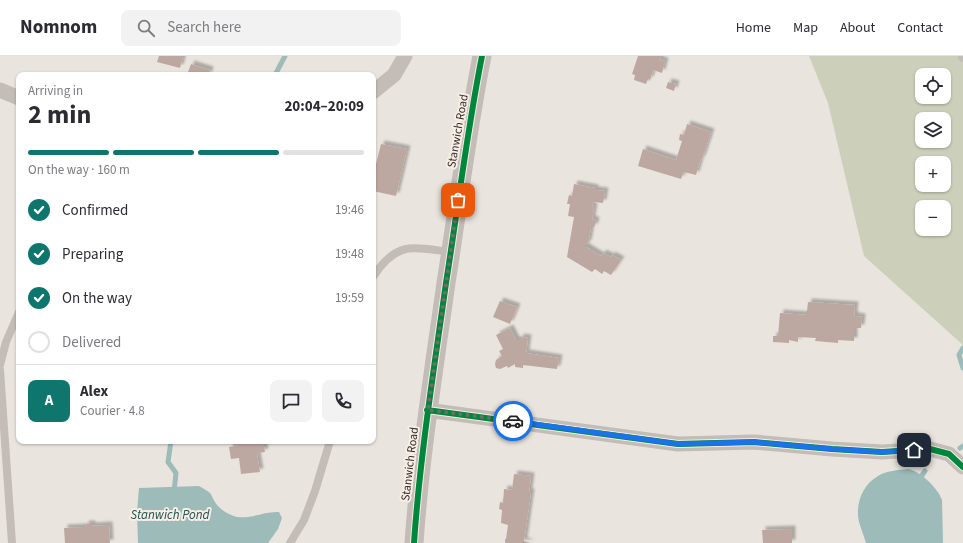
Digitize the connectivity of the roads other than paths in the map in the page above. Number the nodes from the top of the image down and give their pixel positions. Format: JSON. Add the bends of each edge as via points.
{"nodes":[{"id":1,"x":405,"y":56,"type":"edge"},
{"id":2,"x":482,"y":56,"type":"edge"},
{"id":3,"x":0,"y":90,"type":"edge"},
{"id":4,"x":376,"y":90,"type":"edge"},
{"id":5,"x":16,"y":97,"type":"edge"},
{"id":6,"x":451,"y":252,"type":"junction"},
{"id":7,"x":376,"y":272,"type":"edge"},
{"id":8,"x":16,"y":319,"type":"edge"},
{"id":9,"x":0,"y":365,"type":"edge"},
{"id":10,"x":0,"y":370,"type":"edge"},
{"id":11,"x":428,"y":410,"type":"junction"},
{"id":12,"x":329,"y":444,"type":"edge"},
{"id":13,"x":963,"y":467,"type":"edge"},
{"id":14,"x":12,"y":543,"type":"edge"},
{"id":15,"x":290,"y":543,"type":"edge"},
{"id":16,"x":414,"y":543,"type":"edge"}],
"edges":[{"from":1,"to":4,"type":"street","via":[[394,75]]},
{"from":2,"to":6,"type":"street","name":"Stanwich Road","via":[[463,163]]},
{"from":3,"to":5,"type":"street"},
{"from":6,"to":7,"type":"lane","via":[[406,248],[381,265]]},
{"from":6,"to":11,"type":"street","name":"Stanwich Road"},
{"from":8,"to":9,"type":"lane"},
{"from":10,"to":14,"type":"lane"},
{"from":11,"to":13,"type":"street","via":[[678,444],[754,442],[882,452],[930,449],[949,454]]},
{"from":11,"to":16,"type":"street","name":"Stanwich Road","via":[[416,504]]},
{"from":12,"to":15,"type":"lane","via":[[304,520]]}]}
